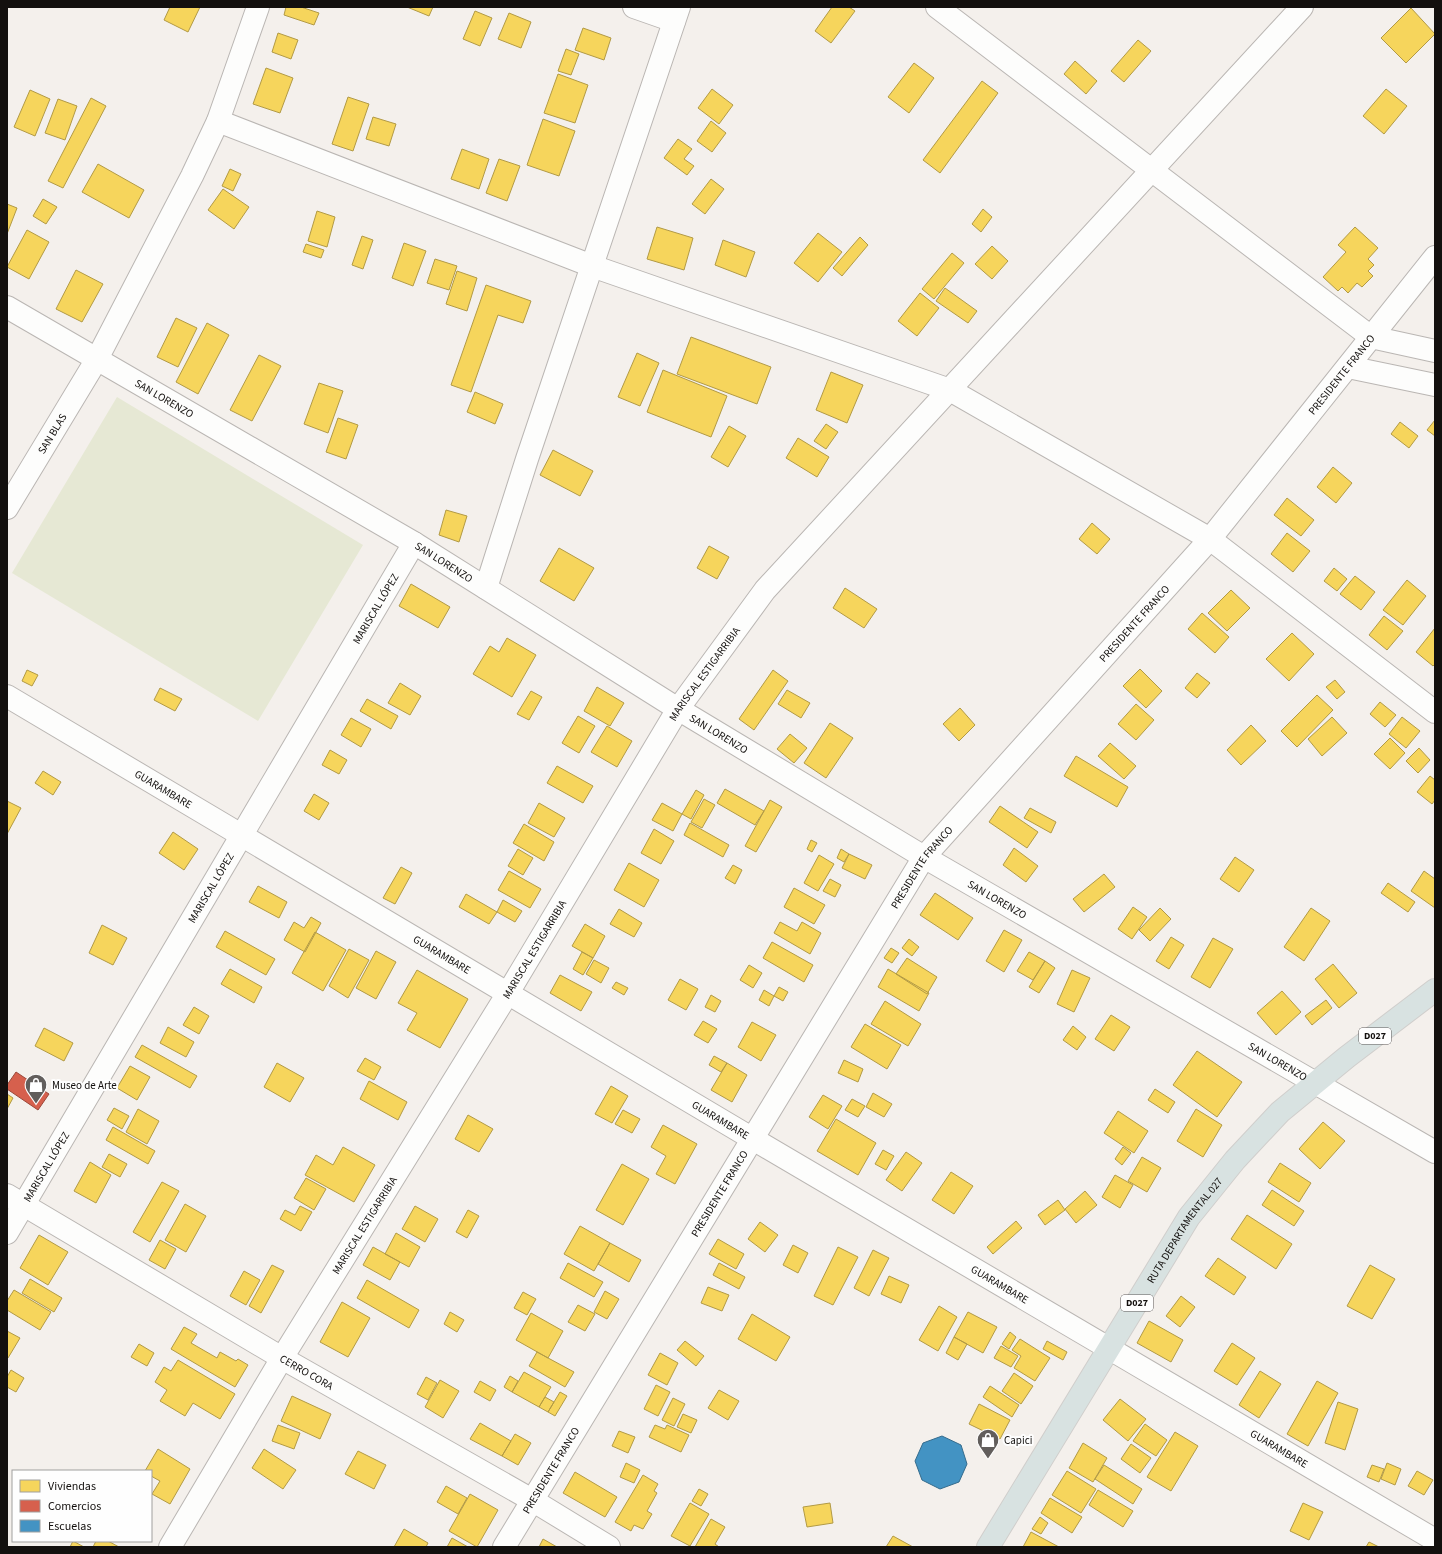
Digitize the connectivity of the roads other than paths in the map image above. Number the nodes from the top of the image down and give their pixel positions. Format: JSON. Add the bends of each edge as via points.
{"nodes":[{"id":1,"x":258,"y":7,"type":"edge"},
{"id":2,"x":634,"y":7,"type":"edge"},
{"id":3,"x":937,"y":7,"type":"edge"},
{"id":4,"x":1302,"y":7,"type":"edge"},
{"id":5,"x":677,"y":14,"type":"edge"},
{"id":6,"x":218,"y":120,"type":"junction"},
{"id":7,"x":1152,"y":170,"type":"junction"},
{"id":8,"x":1435,"y":257,"type":"edge"},
{"id":9,"x":592,"y":266,"type":"junction"},
{"id":10,"x":7,"y":307,"type":"edge"},
{"id":11,"x":1371,"y":338,"type":"junction"},
{"id":12,"x":1435,"y":351,"type":"edge"},
{"id":13,"x":97,"y":359,"type":"junction"},
{"id":14,"x":1348,"y":366,"type":"junction"},
{"id":15,"x":1435,"y":385,"type":"edge"},
{"id":16,"x":950,"y":390,"type":"junction"},
{"id":17,"x":7,"y":508,"type":"edge"},
{"id":18,"x":1210,"y":539,"type":"junction"},
{"id":19,"x":414,"y":543,"type":"junction"},
{"id":20,"x":486,"y":588,"type":"junction"},
{"id":21,"x":7,"y":696,"type":"edge"},
{"id":22,"x":678,"y":709,"type":"junction"},
{"id":23,"x":1435,"y":712,"type":"edge"},
{"id":24,"x":241,"y":835,"type":"junction"},
{"id":25,"x":924,"y":857,"type":"junction"},
{"id":26,"x":1435,"y":990,"type":"edge"},
{"id":27,"x":508,"y":993,"type":"junction"},
{"id":28,"x":1316,"y":1083,"type":"junction"},
{"id":29,"x":753,"y":1139,"type":"junction"},
{"id":30,"x":1435,"y":1152,"type":"edge"},
{"id":31,"x":15,"y":1200,"type":"edge"},
{"id":32,"x":7,"y":1233,"type":"edge"},
{"id":33,"x":1109,"y":1348,"type":"junction"},
{"id":34,"x":282,"y":1358,"type":"junction"},
{"id":35,"x":532,"y":1500,"type":"junction"},
{"id":36,"x":1435,"y":1540,"type":"edge"},
{"id":37,"x":170,"y":1547,"type":"edge"},
{"id":38,"x":504,"y":1547,"type":"edge"},
{"id":39,"x":609,"y":1547,"type":"edge"},
{"id":40,"x":988,"y":1547,"type":"edge"}],
"edges":[{"from":1,"to":6,"type":"street","name":"SAN BLAS"},
{"from":2,"to":5,"type":"street"},
{"from":3,"to":7,"type":"street"},
{"from":4,"to":7,"type":"street","name":"MARISCAL ESTIGARRIBIA"},
{"from":5,"to":9,"type":"street"},
{"from":6,"to":9,"type":"street"},
{"from":6,"to":13,"type":"street","name":"SAN BLAS","via":[[167,227]]},
{"from":7,"to":11,"type":"street"},
{"from":7,"to":16,"type":"street","name":"MARISCAL ESTIGARRIBIA"},
{"from":8,"to":11,"type":"street","name":"PRESIDENTE FRANCO"},
{"from":9,"to":16,"type":"street"},
{"from":9,"to":20,"type":"street"},
{"from":10,"to":13,"type":"street","name":"SAN LORENZO"},
{"from":11,"to":12,"type":"street"},
{"from":11,"to":14,"type":"street","name":"PRESIDENTE FRANCO"},
{"from":13,"to":17,"type":"street","name":"SAN BLAS"},
{"from":13,"to":19,"type":"street","name":"SAN LORENZO"},
{"from":14,"to":15,"type":"street"},
{"from":14,"to":18,"type":"street","name":"PRESIDENTE FRANCO"},
{"from":16,"to":18,"type":"street"},
{"from":16,"to":22,"type":"street","name":"MARISCAL ESTIGARRIBIA","via":[[765,590]]},
{"from":18,"to":23,"type":"street"},
{"from":18,"to":25,"type":"street","name":"PRESIDENTE FRANCO"},
{"from":19,"to":20,"type":"street","name":"SAN LORENZO"},
{"from":19,"to":24,"type":"street","name":"MARISCAL LÓPEZ"},
{"from":20,"to":22,"type":"street","name":"SAN LORENZO"},
{"from":21,"to":24,"type":"street","name":"GUARAMBARE"},
{"from":22,"to":25,"type":"street","name":"SAN LORENZO"},
{"from":22,"to":27,"type":"street","name":"MARISCAL ESTIGARRIBIA"},
{"from":24,"to":27,"type":"street","name":"GUARAMBARE"},
{"from":24,"to":31,"type":"street","name":"MARISCAL LÓPEZ"},
{"from":25,"to":28,"type":"street","name":"SAN LORENZO"},
{"from":25,"to":29,"type":"street","name":"PRESIDENTE FRANCO"},
{"from":26,"to":28,"type":"main road","name":"RUTA DEPARTAMENTAL 027","number":"D027"},
{"from":27,"to":29,"type":"street","name":"GUARAMBARE"},
{"from":27,"to":34,"type":"street","name":"MARISCAL ESTIGARRIBIA"},
{"from":28,"to":30,"type":"street","name":"SAN LORENZO"},
{"from":28,"to":33,"type":"main road","name":"RUTA DEPARTAMENTAL 027","number":"D027","via":[[1280,1112],[1235,1160],[1189,1217]]},
{"from":29,"to":33,"type":"street","name":"GUARAMBARE"},
{"from":29,"to":35,"type":"street","name":"PRESIDENTE FRANCO"},
{"from":31,"to":32,"type":"street","name":"MARISCAL LÓPEZ"},
{"from":31,"to":34,"type":"street","name":"CERRO CORA"},
{"from":33,"to":36,"type":"street","name":"GUARAMBARE"},
{"from":33,"to":40,"type":"main road","name":"RUTA DEPARTAMENTAL 027","number":"D027"},
{"from":34,"to":35,"type":"street","name":"CERRO CORA"},
{"from":34,"to":37,"type":"street","name":"MARISCAL ESTIGARRIBIA"},
{"from":35,"to":38,"type":"street","name":"PRESIDENTE FRANCO"},
{"from":35,"to":39,"type":"street","name":"CERRO CORA"}]}
